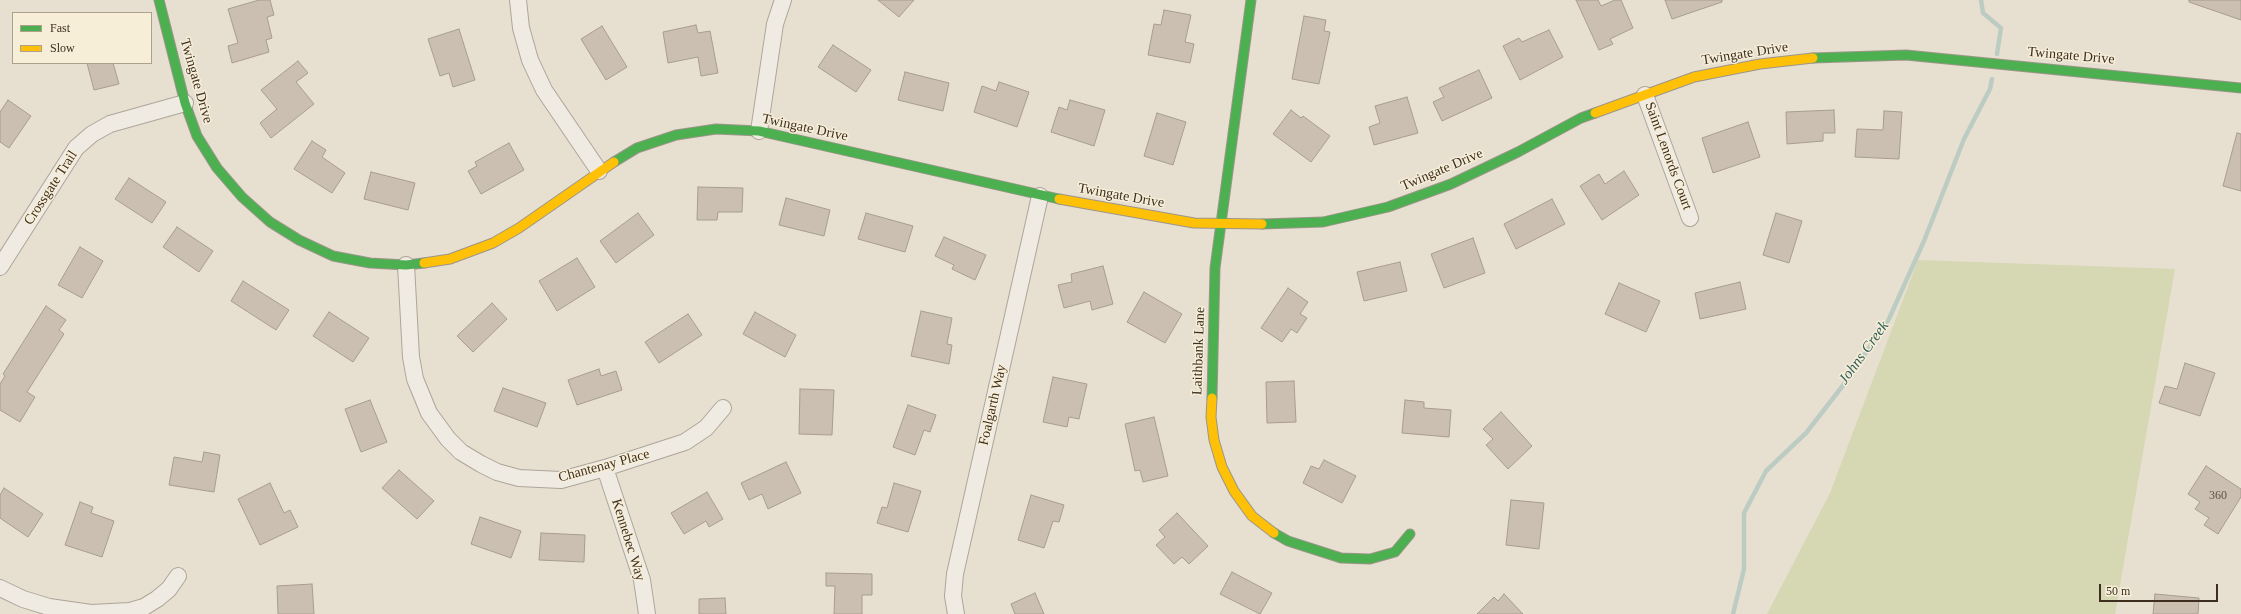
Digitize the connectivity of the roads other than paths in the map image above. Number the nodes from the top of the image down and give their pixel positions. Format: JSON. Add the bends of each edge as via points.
{"nodes":[{"id":1,"x":159,"y":0,"type":"edge"},
{"id":2,"x":518,"y":0,"type":"edge"},
{"id":3,"x":783,"y":0,"type":"edge"},
{"id":4,"x":1251,"y":0,"type":"edge"},
{"id":5,"x":2241,"y":88,"type":"edge"},
{"id":6,"x":1645,"y":95,"type":"junction"},
{"id":7,"x":185,"y":103,"type":"junction"},
{"id":8,"x":759,"y":131,"type":"junction"},
{"id":9,"x":599,"y":171,"type":"junction"},
{"id":10,"x":1040,"y":196,"type":"junction"},
{"id":11,"x":1690,"y":218,"type":"dead end"},
{"id":12,"x":1220,"y":225,"type":"junction"},
{"id":13,"x":406,"y":265,"type":"junction"},
{"id":14,"x":0,"y":267,"type":"edge"},
{"id":15,"x":723,"y":408,"type":"dead end"},
{"id":16,"x":606,"y":468,"type":"junction"},
{"id":17,"x":1410,"y":534,"type":"dead end"},
{"id":18,"x":178,"y":576,"type":"dead end"},
{"id":19,"x":0,"y":588,"type":"edge"},
{"id":20,"x":647,"y":614,"type":"edge"},
{"id":21,"x":956,"y":614,"type":"edge"}],
"edges":[{"from":1,"to":7,"type":"street","name":"Twingate Drive"},
{"from":2,"to":9,"type":"street","via":[[521,28],[530,60],[544,90]]},
{"from":3,"to":8,"type":"street","via":[[775,24]]},
{"from":4,"to":12,"type":"street","name":"Laithbank Lane"},
{"from":5,"to":6,"type":"street","name":"Twingate Drive","via":[[1906,55],[1832,56],[1760,64],[1694,77]]},
{"from":6,"to":11,"type":"street","name":"Saint Lenords Court"},
{"from":6,"to":12,"type":"street","name":"Twingate Drive","via":[[1582,118],[1451,184],[1388,207],[1323,222]]},
{"from":7,"to":13,"type":"street","name":"Twingate Drive","via":[[197,136],[217,168],[242,197],[270,222],[333,256],[370,264]]},
{"from":7,"to":14,"type":"street","name":"Crossgate Trail","via":[[110,124],[92,134],[76,148]]},
{"from":8,"to":9,"type":"street","name":"Twingate Drive","via":[[716,129],[676,135],[637,148]]},
{"from":8,"to":10,"type":"street","name":"Twingate Drive"},
{"from":9,"to":13,"type":"street","name":"Twingate Drive","via":[[519,228],[493,243],[450,259]]},
{"from":10,"to":12,"type":"street","name":"Twingate Drive","via":[[1194,223]]},
{"from":10,"to":21,"type":"street","name":"Foalgarth Way","via":[[955,574],[953,596]]},
{"from":12,"to":17,"type":"street","name":"Laithbank Lane","via":[[1215,268],[1210,417],[1222,467],[1234,491],[1252,516],[1267,529],[1294,544],[1341,558],[1370,559],[1395,552]]},
{"from":13,"to":16,"type":"street","name":"Chantenay Place","via":[[411,356],[415,380],[428,414],[448,439],[480,464],[519,478],[561,480]]},
{"from":15,"to":16,"type":"street","name":"Chantenay Place","via":[[706,428],[685,442]]},
{"from":16,"to":20,"type":"street","name":"Kennebec Way","via":[[642,580]]},
{"from":18,"to":19,"type":"street","via":[[169,589],[157,599],[144,607],[130,611],[91,613],[48,607]]}]}
